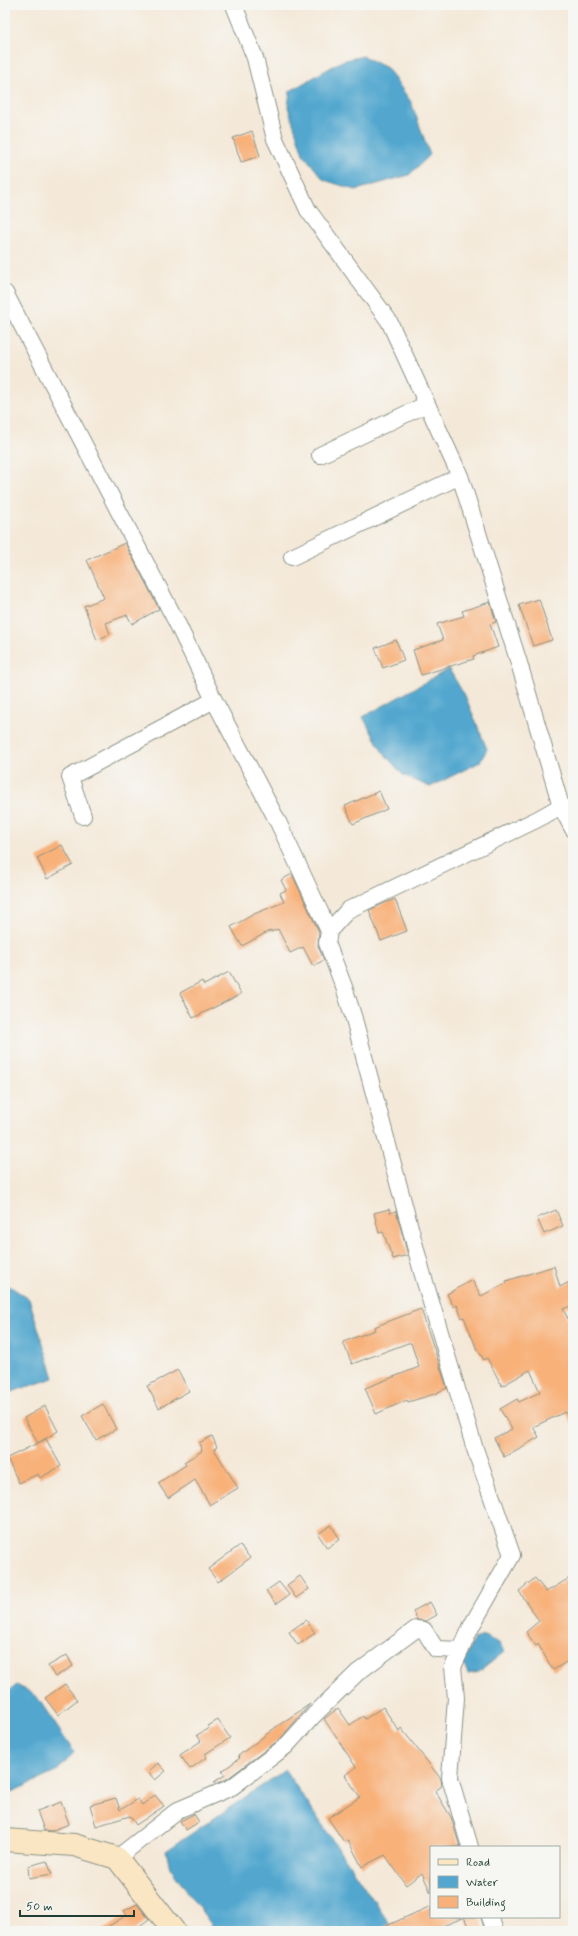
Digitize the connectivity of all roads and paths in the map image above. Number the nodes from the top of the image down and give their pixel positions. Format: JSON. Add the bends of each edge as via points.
{"nodes":[{"id":1,"x":234,"y":5,"type":"edge"},
{"id":2,"x":5,"y":293,"type":"edge"},
{"id":3,"x":427,"y":404,"type":"junction"},
{"id":4,"x":320,"y":455,"type":"dead end"},
{"id":5,"x":460,"y":476,"type":"junction"},
{"id":6,"x":292,"y":557,"type":"dead end"},
{"id":7,"x":214,"y":700,"type":"junction"},
{"id":8,"x":561,"y":806,"type":"junction"},
{"id":9,"x":83,"y":816,"type":"dead end"},
{"id":10,"x":573,"y":829,"type":"edge"},
{"id":11,"x":329,"y":931,"type":"junction"},
{"id":12,"x":461,"y":1650,"type":"junction"},
{"id":13,"x":5,"y":1840,"type":"edge"},
{"id":14,"x":470,"y":1846,"type":"edge"},
{"id":15,"x":117,"y":1858,"type":"junction"},
{"id":16,"x":490,"y":1918,"type":"edge"},
{"id":17,"x":174,"y":1931,"type":"edge"},
{"id":18,"x":495,"y":1931,"type":"edge"}],
"edges":[{"from":1,"to":3,"type":"street","via":[[255,58],[275,139],[308,210],[389,321]]},
{"from":2,"to":7,"type":"street","via":[[116,503]]},
{"from":3,"to":4,"type":"street"},
{"from":3,"to":5,"type":"street"},
{"from":5,"to":6,"type":"street"},
{"from":5,"to":8,"type":"street"},
{"from":7,"to":9,"type":"street","via":[[70,776]]},
{"from":7,"to":11,"type":"street","via":[[278,822]]},
{"from":8,"to":10,"type":"street"},
{"from":8,"to":11,"type":"street","via":[[348,910]]},
{"from":11,"to":12,"type":"street","via":[[327,943],[354,1019],[422,1272],[474,1446],[512,1555]]},
{"from":12,"to":14,"type":"street","via":[[453,1667],[456,1698],[450,1778]]},
{"from":12,"to":15,"type":"street","via":[[436,1649],[424,1630],[416,1629],[357,1673],[286,1746],[232,1787],[178,1810]]},
{"from":13,"to":15,"type":"street","via":[[74,1845]]},
{"from":15,"to":17,"type":"street"},
{"from":16,"to":18,"type":"street"}]}
